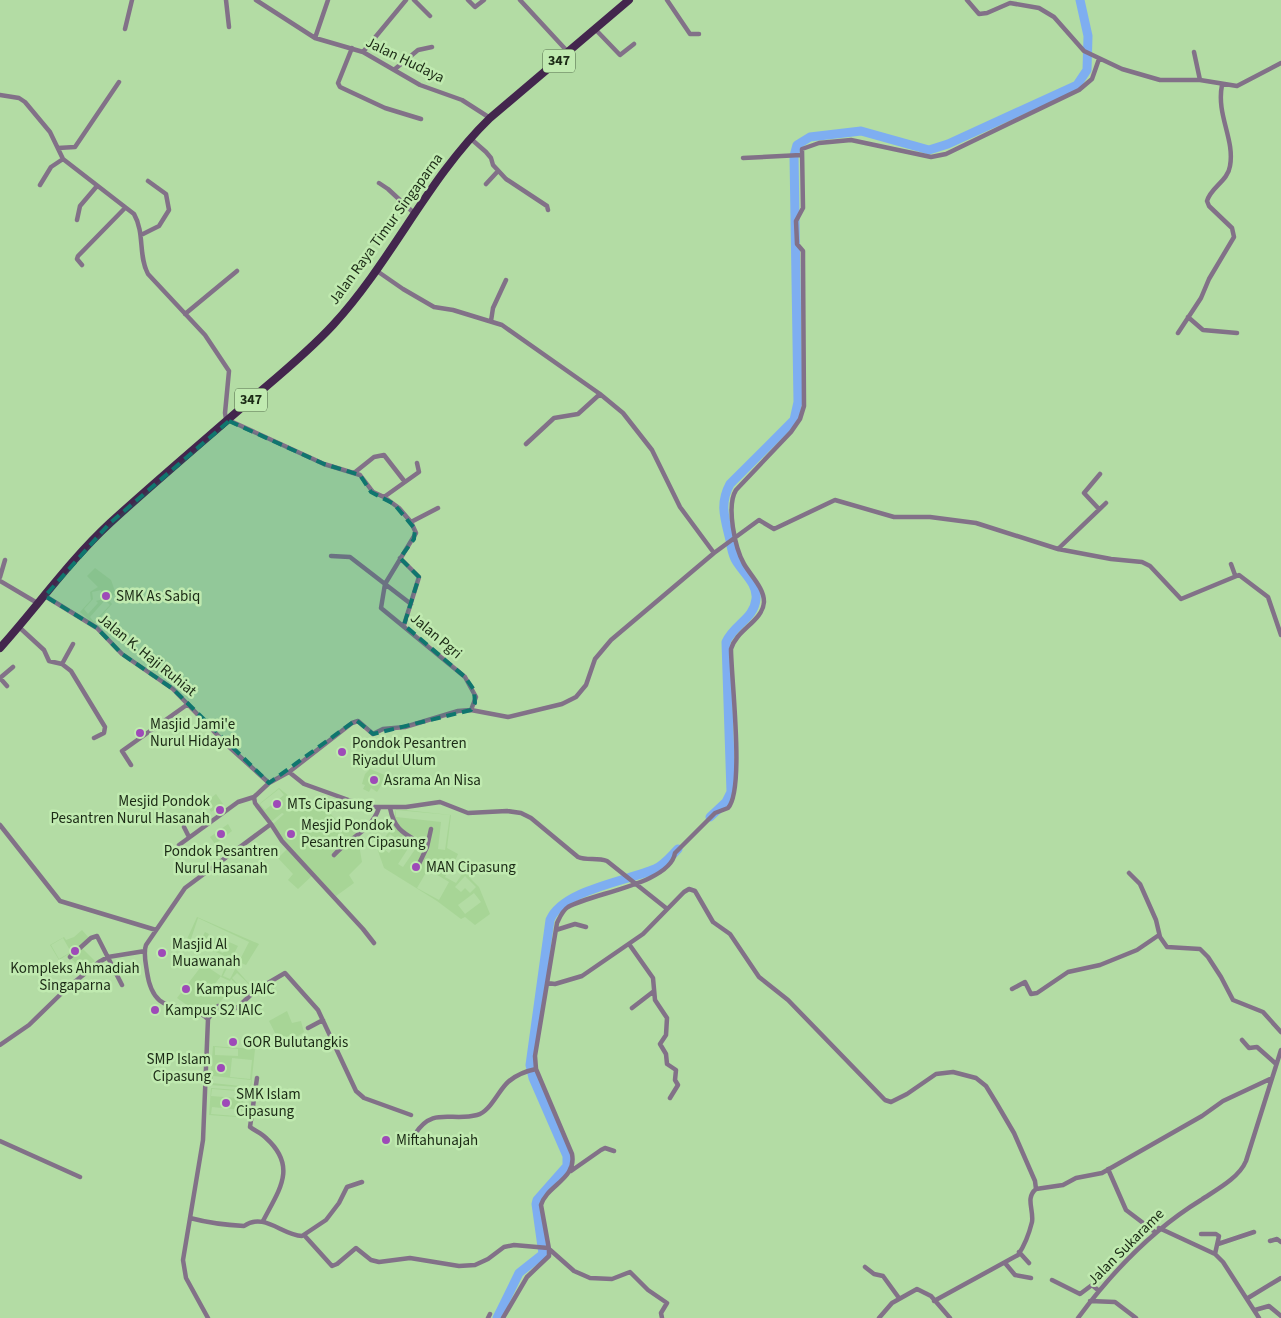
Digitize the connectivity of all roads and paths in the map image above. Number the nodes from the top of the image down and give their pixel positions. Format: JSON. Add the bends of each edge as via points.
{"nodes":[{"id":1,"x":132,"y":0,"type":"edge"},
{"id":2,"x":226,"y":0,"type":"edge"},
{"id":3,"x":256,"y":0,"type":"edge"},
{"id":4,"x":328,"y":0,"type":"edge"},
{"id":5,"x":406,"y":0,"type":"edge"},
{"id":6,"x":414,"y":0,"type":"edge"},
{"id":7,"x":468,"y":0,"type":"edge"},
{"id":8,"x":484,"y":0,"type":"edge"},
{"id":9,"x":520,"y":0,"type":"edge"},
{"id":10,"x":528,"y":0,"type":"edge"},
{"id":11,"x":629,"y":0,"type":"edge"},
{"id":12,"x":667,"y":0,"type":"edge"},
{"id":13,"x":967,"y":0,"type":"edge"},
{"id":14,"x":524,"y":4,"type":"junction"},
{"id":15,"x":430,"y":16,"type":"dead end"},
{"id":16,"x":229,"y":27,"type":"dead end"},
{"id":17,"x":125,"y":29,"type":"dead end"},
{"id":18,"x":596,"y":30,"type":"junction"},
{"id":19,"x":699,"y":34,"type":"dead end"},
{"id":20,"x":315,"y":38,"type":"junction"},
{"id":21,"x":634,"y":44,"type":"dead end"},
{"id":22,"x":432,"y":47,"type":"dead end"},
{"id":23,"x":352,"y":48,"type":"junction"},
{"id":24,"x":363,"y":52,"type":"junction"},
{"id":25,"x":1194,"y":52,"type":"dead end"},
{"id":26,"x":568,"y":53,"type":"junction"},
{"id":27,"x":1097,"y":58,"type":"junction"},
{"id":28,"x":1281,"y":63,"type":"edge"},
{"id":29,"x":395,"y":69,"type":"junction"},
{"id":30,"x":1200,"y":80,"type":"junction"},
{"id":31,"x":119,"y":82,"type":"dead end"},
{"id":32,"x":1222,"y":85,"type":"junction"},
{"id":33,"x":0,"y":95,"type":"edge"},
{"id":34,"x":420,"y":119,"type":"dead end"},
{"id":35,"x":489,"y":119,"type":"junction"},
{"id":36,"x":470,"y":138,"type":"junction"},
{"id":37,"x":58,"y":148,"type":"junction"},
{"id":38,"x":799,"y":155,"type":"junction"},
{"id":39,"x":743,"y":158,"type":"dead end"},
{"id":40,"x":63,"y":160,"type":"junction"},
{"id":41,"x":498,"y":171,"type":"junction"},
{"id":42,"x":148,"y":181,"type":"dead end"},
{"id":43,"x":379,"y":183,"type":"dead end"},
{"id":44,"x":486,"y":184,"type":"dead end"},
{"id":45,"x":40,"y":185,"type":"dead end"},
{"id":46,"x":97,"y":186,"type":"junction"},
{"id":47,"x":125,"y":208,"type":"junction"},
{"id":48,"x":548,"y":210,"type":"dead end"},
{"id":49,"x":416,"y":215,"type":"junction"},
{"id":50,"x":77,"y":220,"type":"dead end"},
{"id":51,"x":141,"y":235,"type":"junction"},
{"id":52,"x":82,"y":265,"type":"dead end"},
{"id":53,"x":237,"y":270,"type":"dead end"},
{"id":54,"x":377,"y":271,"type":"junction"},
{"id":55,"x":506,"y":280,"type":"dead end"},
{"id":56,"x":185,"y":314,"type":"junction"},
{"id":57,"x":1188,"y":317,"type":"junction"},
{"id":58,"x":491,"y":321,"type":"junction"},
{"id":59,"x":1178,"y":333,"type":"dead end"},
{"id":60,"x":1237,"y":333,"type":"dead end"},
{"id":61,"x":600,"y":394,"type":"junction"},
{"id":62,"x":229,"y":421,"type":"junction"},
{"id":63,"x":526,"y":444,"type":"dead end"},
{"id":64,"x":417,"y":463,"type":"dead end"},
{"id":65,"x":354,"y":473,"type":"junction"},
{"id":66,"x":1100,"y":474,"type":"dead end"},
{"id":67,"x":405,"y":482,"type":"junction"},
{"id":68,"x":384,"y":497,"type":"junction"},
{"id":69,"x":1106,"y":503,"type":"dead end"},
{"id":70,"x":438,"y":508,"type":"dead end"},
{"id":71,"x":1099,"y":509,"type":"junction"},
{"id":72,"x":410,"y":522,"type":"junction"},
{"id":73,"x":736,"y":536,"type":"junction"},
{"id":74,"x":1058,"y":548,"type":"junction"},
{"id":75,"x":714,"y":553,"type":"junction"},
{"id":76,"x":331,"y":556,"type":"dead end"},
{"id":77,"x":400,"y":558,"type":"junction"},
{"id":78,"x":5,"y":560,"type":"dead end"},
{"id":79,"x":1231,"y":564,"type":"dead end"},
{"id":80,"x":1236,"y":575,"type":"junction"},
{"id":81,"x":0,"y":579,"type":"edge"},
{"id":82,"x":385,"y":584,"type":"junction"},
{"id":83,"x":46,"y":596,"type":"junction"},
{"id":84,"x":39,"y":604,"type":"junction"},
{"id":85,"x":411,"y":604,"type":"junction"},
{"id":86,"x":404,"y":625,"type":"junction"},
{"id":87,"x":19,"y":627,"type":"junction"},
{"id":88,"x":1281,"y":635,"type":"edge"},
{"id":89,"x":73,"y":644,"type":"dead end"},
{"id":90,"x":0,"y":648,"type":"edge"},
{"id":91,"x":62,"y":664,"type":"junction"},
{"id":92,"x":13,"y":667,"type":"dead end"},
{"id":93,"x":0,"y":678,"type":"edge"},
{"id":94,"x":7,"y":686,"type":"dead end"},
{"id":95,"x":188,"y":704,"type":"junction"},
{"id":96,"x":471,"y":710,"type":"junction"},
{"id":97,"x":94,"y":738,"type":"dead end"},
{"id":98,"x":131,"y":765,"type":"dead end"},
{"id":99,"x":289,"y":772,"type":"junction"},
{"id":100,"x":269,"y":783,"type":"junction"},
{"id":101,"x":254,"y":797,"type":"junction"},
{"id":102,"x":379,"y":808,"type":"junction"},
{"id":103,"x":390,"y":808,"type":"junction"},
{"id":104,"x":271,"y":824,"type":"junction"},
{"id":105,"x":0,"y":825,"type":"edge"},
{"id":106,"x":184,"y":827,"type":"dead end"},
{"id":107,"x":431,"y":829,"type":"dead end"},
{"id":108,"x":189,"y":837,"type":"junction"},
{"id":109,"x":179,"y":844,"type":"dead end"},
{"id":110,"x":427,"y":847,"type":"junction"},
{"id":111,"x":334,"y":855,"type":"dead end"},
{"id":112,"x":418,"y":866,"type":"dead end"},
{"id":113,"x":1129,"y":873,"type":"dead end"},
{"id":114,"x":635,"y":882,"type":"junction"},
{"id":115,"x":666,"y":908,"type":"junction"},
{"id":116,"x":586,"y":927,"type":"dead end"},
{"id":117,"x":156,"y":930,"type":"junction"},
{"id":118,"x":556,"y":930,"type":"junction"},
{"id":119,"x":1159,"y":935,"type":"junction"},
{"id":120,"x":374,"y":944,"type":"dead end"},
{"id":121,"x":629,"y":944,"type":"junction"},
{"id":122,"x":145,"y":951,"type":"junction"},
{"id":123,"x":70,"y":957,"type":"dead end"},
{"id":124,"x":108,"y":957,"type":"junction"},
{"id":125,"x":547,"y":983,"type":"junction"},
{"id":126,"x":122,"y":985,"type":"dead end"},
{"id":127,"x":1012,"y":989,"type":"dead end"},
{"id":128,"x":654,"y":990,"type":"junction"},
{"id":129,"x":632,"y":1008,"type":"dead end"},
{"id":130,"x":206,"y":1017,"type":"junction"},
{"id":131,"x":323,"y":1020,"type":"junction"},
{"id":132,"x":308,"y":1028,"type":"dead end"},
{"id":133,"x":1281,"y":1032,"type":"edge"},
{"id":134,"x":1242,"y":1040,"type":"dead end"},
{"id":135,"x":0,"y":1045,"type":"edge"},
{"id":136,"x":1281,"y":1050,"type":"edge"},
{"id":137,"x":1280,"y":1058,"type":"edge"},
{"id":138,"x":1275,"y":1063,"type":"junction"},
{"id":139,"x":535,"y":1069,"type":"junction"},
{"id":140,"x":257,"y":1078,"type":"dead end"},
{"id":141,"x":1270,"y":1079,"type":"junction"},
{"id":142,"x":670,"y":1098,"type":"dead end"},
{"id":143,"x":411,"y":1115,"type":"dead end"},
{"id":144,"x":416,"y":1134,"type":"dead end"},
{"id":145,"x":0,"y":1141,"type":"edge"},
{"id":146,"x":614,"y":1151,"type":"dead end"},
{"id":147,"x":1108,"y":1169,"type":"junction"},
{"id":148,"x":570,"y":1172,"type":"junction"},
{"id":149,"x":80,"y":1177,"type":"dead end"},
{"id":150,"x":362,"y":1182,"type":"dead end"},
{"id":151,"x":1036,"y":1189,"type":"junction"},
{"id":152,"x":190,"y":1218,"type":"junction"},
{"id":153,"x":263,"y":1221,"type":"junction"},
{"id":154,"x":1157,"y":1230,"type":"junction"},
{"id":155,"x":1254,"y":1232,"type":"dead end"},
{"id":156,"x":1201,"y":1234,"type":"dead end"},
{"id":157,"x":304,"y":1235,"type":"junction"},
{"id":158,"x":1270,"y":1241,"type":"dead end"},
{"id":159,"x":1281,"y":1242,"type":"edge"},
{"id":160,"x":1218,"y":1244,"type":"junction"},
{"id":161,"x":548,"y":1249,"type":"junction"},
{"id":162,"x":1019,"y":1252,"type":"junction"},
{"id":163,"x":1215,"y":1254,"type":"junction"},
{"id":164,"x":1029,"y":1262,"type":"dead end"},
{"id":165,"x":1005,"y":1263,"type":"junction"},
{"id":166,"x":865,"y":1268,"type":"dead end"},
{"id":167,"x":1031,"y":1278,"type":"dead end"},
{"id":168,"x":1281,"y":1278,"type":"edge"},
{"id":169,"x":1052,"y":1280,"type":"dead end"},
{"id":170,"x":1099,"y":1291,"type":"junction"},
{"id":171,"x":899,"y":1298,"type":"junction"},
{"id":172,"x":1248,"y":1298,"type":"junction"},
{"id":173,"x":934,"y":1301,"type":"junction"},
{"id":174,"x":1090,"y":1301,"type":"junction"},
{"id":175,"x":1255,"y":1310,"type":"junction"},
{"id":176,"x":1281,"y":1316,"type":"edge"},
{"id":177,"x":208,"y":1318,"type":"edge"},
{"id":178,"x":503,"y":1318,"type":"edge"},
{"id":179,"x":662,"y":1318,"type":"edge"},
{"id":180,"x":879,"y":1318,"type":"edge"},
{"id":181,"x":950,"y":1318,"type":"edge"},
{"id":182,"x":1078,"y":1318,"type":"edge"},
{"id":183,"x":1136,"y":1318,"type":"edge"},
{"id":184,"x":1259,"y":1318,"type":"edge"}],
"edges":[{"from":1,"to":17,"type":"street"},
{"from":2,"to":16,"type":"street"},
{"from":3,"to":20,"type":"street","name":"Jalan Hudaya"},
{"from":4,"to":20,"type":"street"},
{"from":5,"to":24,"type":"street"},
{"from":6,"to":15,"type":"street"},
{"from":7,"to":8,"type":"street","via":[[475,8]]},
{"from":9,"to":14,"type":"street"},
{"from":10,"to":14,"type":"street"},
{"from":11,"to":18,"type":"main road","name":"Jalan Raya Timur Singaparna","number":"347"},
{"from":12,"to":19,"type":"street","via":[[690,34]]},
{"from":13,"to":27,"type":"street","via":[[980,14],[1010,3],[1039,8],[1054,17],[1084,51]]},
{"from":14,"to":26,"type":"street"},
{"from":18,"to":21,"type":"street","via":[[620,55]]},
{"from":18,"to":26,"type":"main road","name":"Jalan Raya Timur Singaparna","number":"347"},
{"from":20,"to":23,"type":"street","name":"Jalan Hudaya"},
{"from":22,"to":29,"type":"street","via":[[413,52]]},
{"from":23,"to":24,"type":"street","name":"Jalan Hudaya"},
{"from":23,"to":34,"type":"street","via":[[339,78],[340,87],[385,108]]},
{"from":24,"to":29,"type":"street","name":"Jalan Hudaya"},
{"from":25,"to":30,"type":"street"},
{"from":26,"to":35,"type":"main road","name":"Jalan Raya Timur Singaparna","number":"347"},
{"from":27,"to":30,"type":"street","via":[[1152,78]]},
{"from":27,"to":38,"type":"street","via":[[1092,79],[1079,90],[946,154],[931,157],[851,140],[808,146]]},
{"from":28,"to":32,"type":"street","via":[[1242,85]]},
{"from":29,"to":35,"type":"street","name":"Jalan Hudaya","via":[[420,85],[462,100]]},
{"from":30,"to":32,"type":"street"},
{"from":31,"to":37,"type":"street","via":[[75,147]]},
{"from":32,"to":57,"type":"street","via":[[1220,105],[1229,144],[1230,166],[1207,201],[1232,228],[1234,238],[1209,279],[1202,298]]},
{"from":33,"to":37,"type":"street","via":[[25,102],[42,120]]},
{"from":35,"to":36,"type":"main road","name":"Jalan Raya Timur Singaparna","number":"347"},
{"from":36,"to":41,"type":"street","via":[[491,158]]},
{"from":36,"to":49,"type":"main road","name":"Jalan Raya Timur Singaparna","number":"347"},
{"from":37,"to":40,"type":"street"},
{"from":38,"to":39,"type":"street"},
{"from":38,"to":73,"type":"street","via":[[803,208],[796,221],[797,244],[803,251],[804,406],[791,432],[732,496],[730,510]]},
{"from":40,"to":45,"type":"street","via":[[51,167]]},
{"from":40,"to":46,"type":"street"},
{"from":41,"to":44,"type":"street"},
{"from":41,"to":48,"type":"street","via":[[547,206]]},
{"from":42,"to":51,"type":"street","via":[[166,194],[169,210],[159,226]]},
{"from":43,"to":49,"type":"street"},
{"from":46,"to":47,"type":"street"},
{"from":46,"to":50,"type":"street","via":[[80,206]]},
{"from":47,"to":51,"type":"street","via":[[138,221]]},
{"from":47,"to":52,"type":"street","via":[[78,256]]},
{"from":49,"to":54,"type":"main road","name":"Jalan Raya Timur Singaparna","number":"347"},
{"from":51,"to":56,"type":"street","via":[[144,267]]},
{"from":53,"to":56,"type":"street"},
{"from":54,"to":58,"type":"street","via":[[434,307]]},
{"from":54,"to":62,"type":"main road","name":"Jalan Raya Timur Singaparna","number":"347","via":[[320,338]]},
{"from":55,"to":58,"type":"street","via":[[493,308]]},
{"from":56,"to":62,"type":"street","via":[[205,334],[229,370],[225,413]]},
{"from":57,"to":59,"type":"street"},
{"from":57,"to":60,"type":"street","via":[[1203,330]]},
{"from":58,"to":61,"type":"street","via":[[513,331]]},
{"from":61,"to":63,"type":"street","via":[[578,414],[554,418]]},
{"from":61,"to":75,"type":"street","via":[[623,413],[652,450],[680,506]]},
{"from":62,"to":65,"type":"street","via":[[324,464]]},
{"from":62,"to":83,"type":"main road","name":"Jalan Raya Timur Singaparna","number":"347","via":[[109,524],[71,563]]},
{"from":64,"to":67,"type":"street","via":[[419,472]]},
{"from":65,"to":67,"type":"street","via":[[374,457],[384,455]]},
{"from":65,"to":68,"type":"street","via":[[362,476],[373,492]]},
{"from":66,"to":71,"type":"street","via":[[1084,492]]},
{"from":67,"to":68,"type":"street"},
{"from":68,"to":72,"type":"street"},
{"from":69,"to":71,"type":"street"},
{"from":70,"to":72,"type":"street"},
{"from":71,"to":74,"type":"street"},
{"from":72,"to":77,"type":"street","via":[[415,529],[414,539]]},
{"from":73,"to":74,"type":"street","via":[[759,520],[774,529],[835,500],[894,517],[976,523]]},
{"from":73,"to":75,"type":"street"},
{"from":73,"to":114,"type":"street","via":[[743,563],[761,590],[764,602],[762,610],[736,636],[731,648],[735,796],[728,808],[715,813],[675,853],[663,870]]},
{"from":74,"to":80,"type":"street","via":[[1146,564],[1181,599]]},
{"from":75,"to":96,"type":"street","via":[[598,653],[586,686],[576,697],[553,707],[508,717]]},
{"from":76,"to":82,"type":"street","via":[[350,557]]},
{"from":77,"to":82,"type":"street"},
{"from":77,"to":85,"type":"street","via":[[418,577]]},
{"from":78,"to":81,"type":"street"},
{"from":79,"to":80,"type":"street"},
{"from":80,"to":88,"type":"street","via":[[1243,576],[1268,597]]},
{"from":81,"to":84,"type":"street"},
{"from":82,"to":85,"type":"street"},
{"from":82,"to":86,"type":"street","name":"Jalan Pgri","via":[[381,608]]},
{"from":83,"to":84,"type":"main road","name":"Jalan Raya Timur Singaparna","number":"347"},
{"from":83,"to":95,"type":"street","name":"Jalan K. Haji Ruhiat","via":[[97,628],[122,654],[157,677]]},
{"from":84,"to":87,"type":"main road","name":"Jalan Raya Timur Singaparna","number":"347"},
{"from":85,"to":86,"type":"street"},
{"from":86,"to":96,"type":"street","name":"Jalan Pgri","via":[[465,677],[476,697]]},
{"from":87,"to":90,"type":"main road","name":"Jalan Raya Timur Singaparna","number":"347"},
{"from":87,"to":91,"type":"street","via":[[44,650],[49,661]]},
{"from":89,"to":91,"type":"street"},
{"from":91,"to":97,"type":"street","via":[[76,678],[105,727],[104,733]]},
{"from":92,"to":93,"type":"street"},
{"from":93,"to":94,"type":"street"},
{"from":95,"to":98,"type":"street","via":[[122,751]]},
{"from":95,"to":100,"type":"street","name":"Jalan K. Haji Ruhiat"},
{"from":96,"to":99,"type":"street","via":[[458,710],[373,734],[358,721],[352,723]]},
{"from":99,"to":100,"type":"street"},
{"from":99,"to":102,"type":"street","via":[[304,784],[363,806]]},
{"from":100,"to":101,"type":"street"},
{"from":101,"to":104,"type":"street"},
{"from":101,"to":108,"type":"street","via":[[238,802]]},
{"from":102,"to":103,"type":"street"},
{"from":102,"to":111,"type":"street","via":[[362,834],[351,839]]},
{"from":103,"to":110,"type":"street","via":[[397,828]]},
{"from":103,"to":114,"type":"street","via":[[440,802],[468,813],[507,811],[521,814],[531,818],[578,857],[601,858]]},
{"from":104,"to":117,"type":"street","via":[[184,888]]},
{"from":104,"to":120,"type":"street","via":[[282,841]]},
{"from":105,"to":117,"type":"street","via":[[60,901]]},
{"from":106,"to":108,"type":"street"},
{"from":107,"to":110,"type":"street"},
{"from":108,"to":109,"type":"street"},
{"from":110,"to":112,"type":"street"},
{"from":113,"to":119,"type":"street","via":[[1140,884]]},
{"from":114,"to":115,"type":"street"},
{"from":114,"to":118,"type":"street","via":[[568,907],[560,916]]},
{"from":115,"to":121,"type":"street"},
{"from":115,"to":151,"type":"street","via":[[689,889],[698,893],[713,922],[730,934],[759,977],[788,1000],[885,1100],[891,1102],[942,1073],[953,1072],[981,1081],[1014,1133]]},
{"from":116,"to":118,"type":"street","via":[[575,924]]},
{"from":117,"to":122,"type":"street"},
{"from":118,"to":125,"type":"street"},
{"from":119,"to":127,"type":"street","via":[[1137,950],[1100,965],[1068,972],[1037,994],[1031,994],[1025,982]]},
{"from":119,"to":133,"type":"street","via":[[1168,948],[1189,947],[1204,952],[1233,1000],[1263,1012]]},
{"from":121,"to":125,"type":"street","via":[[582,976],[555,984]]},
{"from":121,"to":128,"type":"street","via":[[652,975]]},
{"from":122,"to":124,"type":"street"},
{"from":122,"to":130,"type":"street","via":[[150,985],[156,998]]},
{"from":123,"to":124,"type":"street","via":[[97,936]]},
{"from":124,"to":126,"type":"street"},
{"from":124,"to":135,"type":"street","via":[[66,989],[29,1026]]},
{"from":125,"to":139,"type":"street"},
{"from":128,"to":129,"type":"street"},
{"from":128,"to":142,"type":"street","via":[[657,1004],[668,1020],[666,1035],[660,1044],[668,1064],[676,1070],[678,1085]]},
{"from":130,"to":131,"type":"street","via":[[218,1006],[237,1008],[256,990],[285,973],[316,1006]]},
{"from":130,"to":152,"type":"street","via":[[203,1140]]},
{"from":131,"to":132,"type":"street"},
{"from":131,"to":143,"type":"street","via":[[356,1091],[364,1098]]},
{"from":134,"to":138,"type":"street","via":[[1249,1048],[1257,1048]]},
{"from":136,"to":137,"type":"street","name":"Jalan Sukarame"},
{"from":137,"to":138,"type":"street","name":"Jalan Sukarame"},
{"from":138,"to":141,"type":"street","name":"Jalan Sukarame"},
{"from":139,"to":144,"type":"street","via":[[509,1081],[485,1111],[476,1116],[428,1119]]},
{"from":139,"to":148,"type":"street","via":[[572,1154]]},
{"from":140,"to":153,"type":"street","via":[[250,1126],[272,1144],[282,1157],[285,1169]]},
{"from":141,"to":147,"type":"street","via":[[1223,1101]]},
{"from":141,"to":154,"type":"street","name":"Jalan Sukarame","via":[[1241,1171]]},
{"from":145,"to":149,"type":"street"},
{"from":146,"to":148,"type":"street","via":[[600,1150]]},
{"from":147,"to":151,"type":"street"},
{"from":147,"to":154,"type":"street","via":[[1126,1210]]},
{"from":148,"to":161,"type":"street","via":[[540,1205]]},
{"from":150,"to":157,"type":"street","via":[[347,1187],[326,1220]]},
{"from":151,"to":162,"type":"street","via":[[1030,1198],[1032,1223],[1024,1247]]},
{"from":152,"to":153,"type":"street","via":[[223,1226],[244,1226]]},
{"from":152,"to":177,"type":"street","via":[[183,1260],[186,1278]]},
{"from":153,"to":157,"type":"street","via":[[296,1236]]},
{"from":154,"to":163,"type":"street"},
{"from":154,"to":170,"type":"street","name":"Jalan Sukarame"},
{"from":155,"to":160,"type":"street"},
{"from":156,"to":160,"type":"street","via":[[1218,1235]]},
{"from":157,"to":161,"type":"street","via":[[332,1266],[356,1248],[379,1262],[410,1258],[459,1266],[475,1265],[504,1247],[514,1245]]},
{"from":158,"to":159,"type":"street","via":[[1277,1239]]},
{"from":160,"to":163,"type":"street"},
{"from":161,"to":178,"type":"street","via":[[546,1260],[526,1277]]},
{"from":161,"to":179,"type":"street","via":[[574,1271],[590,1278],[612,1279],[630,1272],[667,1303],[661,1313]]},
{"from":162,"to":164,"type":"street"},
{"from":162,"to":165,"type":"street"},
{"from":163,"to":172,"type":"street"},
{"from":165,"to":167,"type":"street","via":[[1016,1275]]},
{"from":165,"to":173,"type":"street"},
{"from":166,"to":171,"type":"street","via":[[883,1276]]},
{"from":168,"to":172,"type":"street"},
{"from":169,"to":170,"type":"street","via":[[1080,1294],[1092,1285]]},
{"from":170,"to":174,"type":"street","name":"Jalan Sukarame"},
{"from":171,"to":173,"type":"street","via":[[917,1289]]},
{"from":171,"to":180,"type":"street"},
{"from":172,"to":175,"type":"street"},
{"from":173,"to":181,"type":"street"},
{"from":174,"to":182,"type":"street","name":"Jalan Sukarame"},
{"from":174,"to":183,"type":"street","via":[[1115,1302]]},
{"from":175,"to":176,"type":"street","via":[[1269,1306]]},
{"from":175,"to":184,"type":"street"}]}
